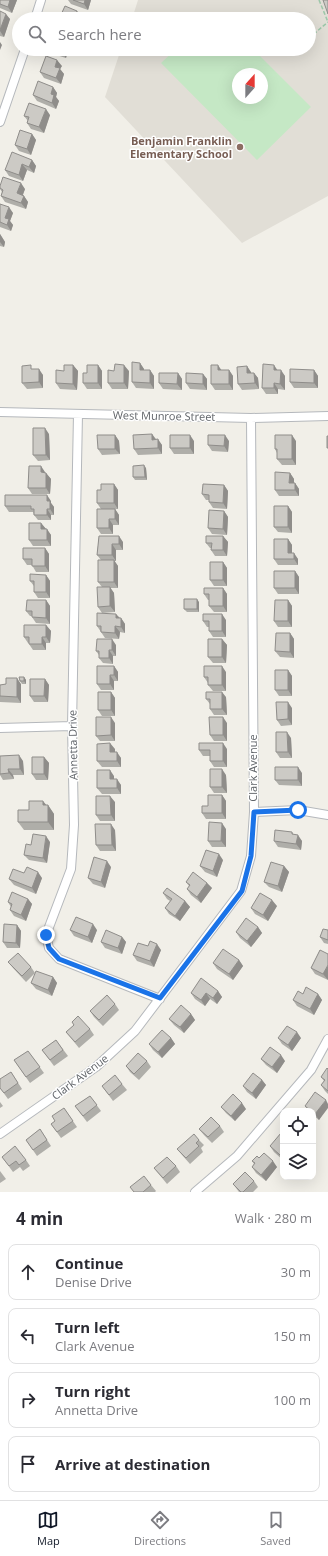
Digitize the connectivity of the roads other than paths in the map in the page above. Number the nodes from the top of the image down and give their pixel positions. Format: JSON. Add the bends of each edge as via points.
{"nodes":[{"id":1,"x":41,"y":0,"type":"edge"},
{"id":2,"x":37,"y":12,"type":"edge"},
{"id":3,"x":22,"y":56,"type":"edge"},
{"id":4,"x":0,"y":122,"type":"edge"},
{"id":5,"x":0,"y":412,"type":"edge"},
{"id":6,"x":78,"y":414,"type":"junction"},
{"id":7,"x":328,"y":416,"type":"edge"},
{"id":8,"x":251,"y":418,"type":"junction"},
{"id":9,"x":72,"y":726,"type":"junction"},
{"id":10,"x":0,"y":728,"type":"edge"},
{"id":11,"x":254,"y":812,"type":"junction"},
{"id":12,"x":328,"y":815,"type":"edge"},
{"id":13,"x":160,"y":998,"type":"junction"},
{"id":14,"x":328,"y":1039,"type":"edge"},
{"id":15,"x":0,"y":1134,"type":"edge"},
{"id":16,"x":195,"y":1192,"type":"edge"}],
"edges":[{"from":1,"to":2,"type":"street"},
{"from":3,"to":4,"type":"street"},
{"from":5,"to":6,"type":"street","name":"West Munroe Street"},
{"from":6,"to":8,"type":"street","name":"West Munroe Street"},
{"from":6,"to":9,"type":"street","name":"Annetta Drive"},
{"from":7,"to":8,"type":"street","name":"West Munroe Street"},
{"from":8,"to":11,"type":"street","name":"Clark Avenue"},
{"from":9,"to":10,"type":"street"},
{"from":9,"to":13,"type":"street","name":"Annetta Drive","via":[[74,825],[71,869],[46,935],[49,948],[59,959]]},
{"from":11,"to":12,"type":"street","via":[[298,810]]},
{"from":11,"to":13,"type":"street","name":"Clark Avenue","via":[[251,856],[242,891]]},
{"from":13,"to":15,"type":"street","name":"Clark Avenue","via":[[134,1031],[96,1067]]},
{"from":14,"to":16,"type":"street","via":[[311,1070],[237,1156]]}]}
